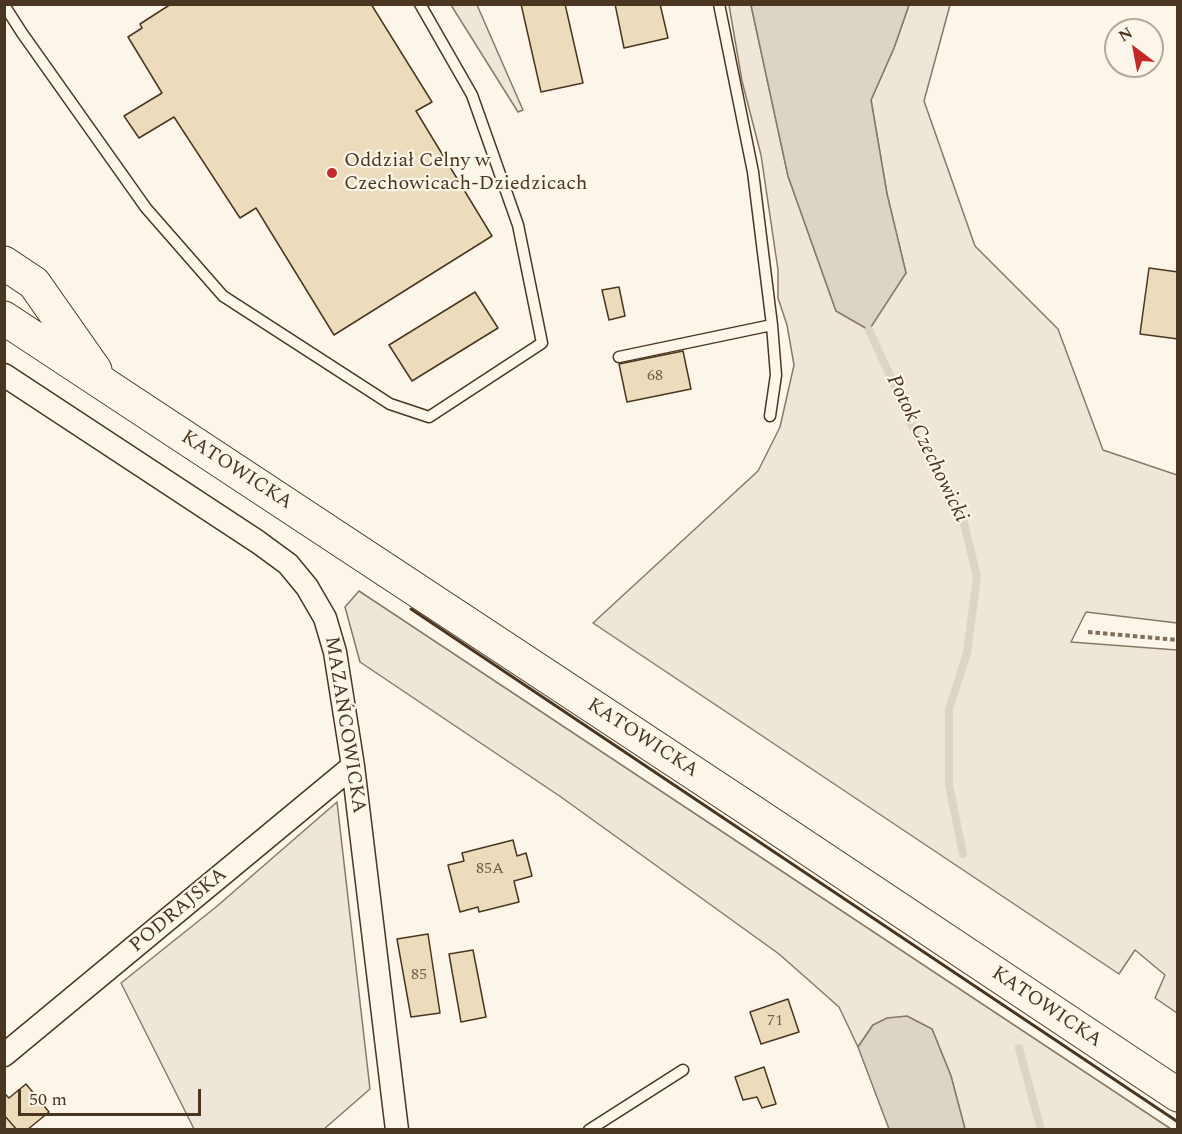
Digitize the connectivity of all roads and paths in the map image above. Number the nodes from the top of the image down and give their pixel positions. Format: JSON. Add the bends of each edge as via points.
{"nodes":[{"id":1,"x":420,"y":4,"type":"edge"},
{"id":2,"x":719,"y":4,"type":"edge"},
{"id":3,"x":4,"y":5,"type":"edge"},
{"id":4,"x":4,"y":263,"type":"edge"},
{"id":5,"x":4,"y":318,"type":"edge"},
{"id":6,"x":772,"y":326,"type":"junction"},
{"id":7,"x":619,"y":357,"type":"dead end"},
{"id":8,"x":4,"y":375,"type":"edge"},
{"id":9,"x":104,"y":384,"type":"junction"},
{"id":10,"x":770,"y":416,"type":"dead end"},
{"id":11,"x":1088,"y":632,"type":"dead end"},
{"id":12,"x":1178,"y":640,"type":"edge"},
{"id":13,"x":353,"y":766,"type":"junction"},
{"id":14,"x":4,"y":1055,"type":"edge"},
{"id":15,"x":683,"y":1070,"type":"dead end"},
{"id":16,"x":1178,"y":1095,"type":"edge"},
{"id":17,"x":397,"y":1130,"type":"edge"},
{"id":18,"x":589,"y":1130,"type":"edge"}],
"edges":[{"from":1,"to":3,"type":"lane","via":[[472,95],[518,225],[542,344],[429,417],[390,404],[223,296],[146,208]]},
{"from":2,"to":6,"type":"lane","via":[[753,172]]},
{"from":4,"to":9,"type":"main road","name":"KATOWICKA","via":[[34,282]]},
{"from":5,"to":9,"type":"main road","name":"KATOWICKA"},
{"from":6,"to":7,"type":"lane"},
{"from":6,"to":10,"type":"lane","via":[[776,375]]},
{"from":8,"to":13,"type":"street","name":"MAZAŃCOWICKA","via":[[288,564],[325,618],[335,652]]},
{"from":9,"to":16,"type":"main road","name":"KATOWICKA"},
{"from":11,"to":12,"type":"path"},
{"from":13,"to":14,"type":"street","name":"PODRAJSKA"},
{"from":13,"to":17,"type":"street","name":"MAZAŃCOWICKA"},
{"from":15,"to":18,"type":"lane"}]}
